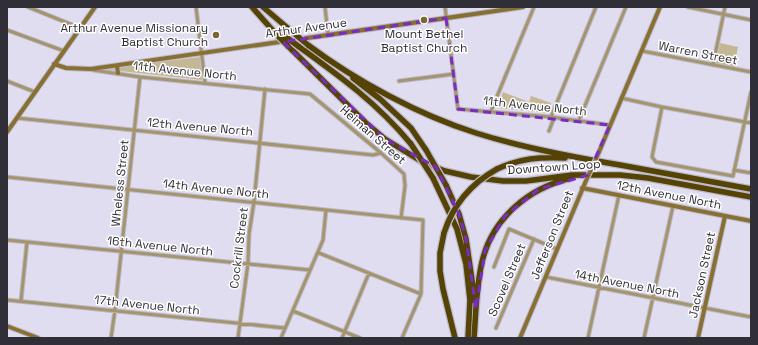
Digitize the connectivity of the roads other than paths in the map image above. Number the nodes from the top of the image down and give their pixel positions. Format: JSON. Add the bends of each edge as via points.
{"nodes":[{"id":1,"x":28,"y":7,"type":"edge"},
{"id":2,"x":95,"y":7,"type":"edge"},
{"id":3,"x":99,"y":7,"type":"edge"},
{"id":4,"x":196,"y":7,"type":"edge"},
{"id":5,"x":263,"y":7,"type":"edge"},
{"id":6,"x":325,"y":7,"type":"edge"},
{"id":7,"x":445,"y":7,"type":"edge"},
{"id":8,"x":523,"y":7,"type":"edge"},
{"id":9,"x":534,"y":7,"type":"edge"},
{"id":10,"x":596,"y":7,"type":"edge"},
{"id":11,"x":626,"y":7,"type":"edge"},
{"id":12,"x":660,"y":7,"type":"edge"},
{"id":13,"x":688,"y":7,"type":"edge"},
{"id":14,"x":725,"y":7,"type":"edge"},
{"id":15,"x":253,"y":9,"type":"edge"},
{"id":16,"x":724,"y":14,"type":"junction"},
{"id":17,"x":446,"y":18,"type":"junction"},
{"id":18,"x":751,"y":20,"type":"edge"},
{"id":19,"x":80,"y":28,"type":"junction"},
{"id":20,"x":7,"y":30,"type":"edge"},
{"id":21,"x":279,"y":34,"type":"junction"},
{"id":22,"x":328,"y":35,"type":"junction"},
{"id":23,"x":64,"y":51,"type":"junction"},
{"id":24,"x":642,"y":51,"type":"junction"},
{"id":25,"x":202,"y":53,"type":"junction"},
{"id":26,"x":54,"y":64,"type":"junction"},
{"id":27,"x":336,"y":64,"type":"junction"},
{"id":28,"x":713,"y":65,"type":"junction"},
{"id":29,"x":117,"y":66,"type":"junction"},
{"id":30,"x":91,"y":69,"type":"junction"},
{"id":31,"x":751,"y":72,"type":"edge"},
{"id":32,"x":118,"y":73,"type":"junction"},
{"id":33,"x":454,"y":74,"type":"junction"},
{"id":34,"x":140,"y":77,"type":"junction"},
{"id":35,"x":7,"y":81,"type":"edge"},
{"id":36,"x":399,"y":81,"type":"dead end"},
{"id":37,"x":206,"y":82,"type":"junction"},
{"id":38,"x":265,"y":89,"type":"junction"},
{"id":39,"x":35,"y":92,"type":"junction"},
{"id":40,"x":751,"y":92,"type":"edge"},
{"id":41,"x":314,"y":97,"type":"joint"},
{"id":42,"x":621,"y":98,"type":"junction"},
{"id":43,"x":662,"y":107,"type":"junction"},
{"id":44,"x":491,"y":111,"type":"junction"},
{"id":45,"x":17,"y":118,"type":"junction"},
{"id":46,"x":552,"y":118,"type":"junction"},
{"id":47,"x":579,"y":120,"type":"junction"},
{"id":48,"x":744,"y":122,"type":"junction"},
{"id":49,"x":751,"y":123,"type":"edge"},
{"id":50,"x":610,"y":125,"type":"junction"},
{"id":51,"x":8,"y":129,"type":"edge"},
{"id":52,"x":135,"y":131,"type":"junction"},
{"id":53,"x":549,"y":131,"type":"dead end"},
{"id":54,"x":260,"y":143,"type":"junction"},
{"id":55,"x":381,"y":153,"type":"junction"},
{"id":56,"x":583,"y":159,"type":"junction"},
{"id":57,"x":734,"y":170,"type":"junction"},
{"id":58,"x":751,"y":173,"type":"edge"},
{"id":59,"x":587,"y":175,"type":"junction"},
{"id":60,"x":7,"y":177,"type":"edge"},
{"id":61,"x":582,"y":188,"type":"junction"},
{"id":62,"x":129,"y":189,"type":"junction"},
{"id":63,"x":751,"y":189,"type":"edge"},
{"id":64,"x":619,"y":196,"type":"junction"},
{"id":65,"x":751,"y":197,"type":"edge"},
{"id":66,"x":254,"y":202,"type":"junction"},
{"id":67,"x":673,"y":206,"type":"junction"},
{"id":68,"x":326,"y":210,"type":"junction"},
{"id":69,"x":725,"y":216,"type":"junction"},
{"id":70,"x":401,"y":218,"type":"junction"},
{"id":71,"x":751,"y":220,"type":"edge"},
{"id":72,"x":534,"y":239,"type":"junction"},
{"id":73,"x":7,"y":240,"type":"edge"},
{"id":74,"x":27,"y":242,"type":"junction"},
{"id":75,"x":558,"y":249,"type":"junction"},
{"id":76,"x":122,"y":251,"type":"junction"},
{"id":77,"x":319,"y":253,"type":"junction"},
{"id":78,"x":248,"y":263,"type":"junction"},
{"id":79,"x":494,"y":267,"type":"dead end"},
{"id":80,"x":310,"y":270,"type":"junction"},
{"id":81,"x":369,"y":273,"type":"junction"},
{"id":82,"x":546,"y":277,"type":"junction"},
{"id":83,"x":599,"y":287,"type":"junction"},
{"id":84,"x":421,"y":294,"type":"junction"},
{"id":85,"x":653,"y":298,"type":"junction"},
{"id":86,"x":7,"y":300,"type":"edge"},
{"id":87,"x":20,"y":301,"type":"junction"},
{"id":88,"x":705,"y":308,"type":"junction"},
{"id":89,"x":476,"y":309,"type":"junction"},
{"id":90,"x":116,"y":310,"type":"junction"},
{"id":91,"x":293,"y":311,"type":"junction"},
{"id":92,"x":751,"y":317,"type":"edge"},
{"id":93,"x":240,"y":324,"type":"junction"},
{"id":94,"x":7,"y":326,"type":"edge"},
{"id":95,"x":285,"y":328,"type":"junction"},
{"id":96,"x":496,"y":328,"type":"dead end"},
{"id":97,"x":344,"y":332,"type":"junction"},
{"id":98,"x":38,"y":338,"type":"edge"},
{"id":99,"x":111,"y":338,"type":"edge"},
{"id":100,"x":238,"y":338,"type":"edge"},
{"id":101,"x":281,"y":338,"type":"edge"},
{"id":102,"x":342,"y":338,"type":"edge"},
{"id":103,"x":360,"y":338,"type":"edge"},
{"id":104,"x":402,"y":338,"type":"edge"},
{"id":105,"x":455,"y":338,"type":"edge"},
{"id":106,"x":468,"y":338,"type":"edge"},
{"id":107,"x":474,"y":338,"type":"edge"},
{"id":108,"x":520,"y":338,"type":"edge"},
{"id":109,"x":588,"y":338,"type":"edge"},
{"id":110,"x":644,"y":338,"type":"edge"},
{"id":111,"x":698,"y":338,"type":"edge"}],
"edges":[{"from":1,"to":19,"type":"street"},
{"from":2,"to":3,"type":"street"},
{"from":2,"to":19,"type":"street"},
{"from":4,"to":25,"type":"street"},
{"from":5,"to":27,"type":"highway","name":"Downtown Loop","bridge":true,"via":[[308,45]]},
{"from":6,"to":22,"type":"street"},
{"from":7,"to":17,"type":"street"},
{"from":8,"to":17,"type":"street","name":"Arthur Avenue"},
{"from":9,"to":44,"type":"street"},
{"from":10,"to":46,"type":"street"},
{"from":11,"to":47,"type":"street"},
{"from":12,"to":24,"type":"street","name":"Jefferson Street"},
{"from":13,"to":16,"type":"street"},
{"from":14,"to":16,"type":"street"},
{"from":15,"to":21,"type":"highway","name":"Downtown Loop"},
{"from":16,"to":18,"type":"street"},
{"from":16,"to":28,"type":"street"},
{"from":17,"to":22,"type":"street","name":"Arthur Avenue"},
{"from":17,"to":33,"type":"street"},
{"from":19,"to":23,"type":"street"},
{"from":20,"to":23,"type":"street"},
{"from":21,"to":59,"type":"highway","name":"Downtown Loop","bridge":true,"via":[[366,123],[389,142],[424,163],[471,178],[503,181]]},
{"from":21,"to":106,"type":"highway","bridge":true,"via":[[376,106],[411,144],[433,178],[457,229],[466,264],[470,300]]},
{"from":22,"to":25,"type":"street","name":"Arthur Avenue"},
{"from":23,"to":26,"type":"street"},
{"from":24,"to":28,"type":"street","name":"Warren Street"},
{"from":24,"to":42,"type":"street","name":"Jefferson Street"},
{"from":25,"to":29,"type":"street","name":"Arthur Avenue"},
{"from":25,"to":37,"type":"street"},
{"from":26,"to":30,"type":"street","name":"11th Avenue North","via":[[66,68]]},
{"from":26,"to":39,"type":"street"},
{"from":27,"to":56,"type":"highway","name":"Downtown Loop","via":[[410,106],[462,128],[507,142]]},
{"from":27,"to":89,"type":"highway","bridge":true,"via":[[411,128],[426,150],[459,214],[466,239]]},
{"from":28,"to":31,"type":"street","name":"Warren Street"},
{"from":29,"to":30,"type":"street","name":"Arthur Avenue"},
{"from":29,"to":32,"type":"street"},
{"from":30,"to":32,"type":"street","name":"11th Avenue North"},
{"from":32,"to":34,"type":"street","name":"11th Avenue North"},
{"from":33,"to":36,"type":"street"},
{"from":33,"to":44,"type":"street","name":"11th Avenue North","via":[[458,109]]},
{"from":34,"to":37,"type":"street","name":"11th Avenue North"},
{"from":34,"to":52,"type":"street","name":"Wheless Street"},
{"from":35,"to":39,"type":"street"},
{"from":37,"to":38,"type":"street","name":"11th Avenue North"},
{"from":38,"to":41,"type":"street","name":"11th Avenue North","via":[[306,93]]},
{"from":38,"to":54,"type":"street","name":"Cockrill Street"},
{"from":39,"to":45,"type":"street"},
{"from":40,"to":48,"type":"street"},
{"from":41,"to":55,"type":"street","name":"Heiman Street"},
{"from":42,"to":43,"type":"street"},
{"from":42,"to":50,"type":"street","name":"Jefferson Street"},
{"from":43,"to":48,"type":"street"},
{"from":43,"to":57,"type":"street","via":[[652,157],[656,162],[733,176]]},
{"from":44,"to":46,"type":"street","name":"11th Avenue North"},
{"from":45,"to":51,"type":"street"},
{"from":45,"to":52,"type":"street","name":"12th Avenue North"},
{"from":46,"to":47,"type":"street","name":"11th Avenue North"},
{"from":46,"to":53,"type":"street"},
{"from":47,"to":50,"type":"street","name":"11th Avenue North"},
{"from":48,"to":49,"type":"street"},
{"from":48,"to":57,"type":"street"},
{"from":50,"to":61,"type":"street","name":"Jefferson Street","bridge":true},
{"from":52,"to":54,"type":"street","name":"12th Avenue North"},
{"from":52,"to":62,"type":"street","name":"Wheless Street"},
{"from":54,"to":55,"type":"street","name":"12th Avenue North","via":[[374,155]]},
{"from":54,"to":66,"type":"street","name":"Cockrill Street"},
{"from":55,"to":70,"type":"street","name":"Heiman Street","via":[[404,174]]},
{"from":56,"to":63,"type":"highway","name":"Downtown Loop"},
{"from":56,"to":105,"type":"highway","bridge":true,"via":[[544,157],[510,163],[475,184],[455,208],[444,233],[440,254],[442,289]]},
{"from":57,"to":58,"type":"street"},
{"from":59,"to":65,"type":"highway","name":"Downtown Loop","via":[[648,178]]},
{"from":59,"to":89,"type":"highway","via":[[540,189],[505,216],[485,251]]},
{"from":60,"to":62,"type":"street","name":"14th Avenue North"},
{"from":61,"to":64,"type":"street","name":"12th Avenue North"},
{"from":61,"to":75,"type":"street","name":"Jefferson Street"},
{"from":62,"to":66,"type":"street","name":"14th Avenue North"},
{"from":62,"to":76,"type":"street","name":"Wheless Street"},
{"from":64,"to":67,"type":"street","name":"12th Avenue North"},
{"from":64,"to":83,"type":"street"},
{"from":66,"to":68,"type":"street","name":"14th Avenue North"},
{"from":66,"to":78,"type":"street","name":"Cockrill Street"},
{"from":67,"to":69,"type":"street","name":"12th Avenue North"},
{"from":67,"to":85,"type":"street"},
{"from":68,"to":70,"type":"street","name":"14th Avenue North"},
{"from":68,"to":77,"type":"street"},
{"from":69,"to":71,"type":"street","name":"12th Avenue North"},
{"from":69,"to":88,"type":"street","name":"Jackson Street"},
{"from":70,"to":84,"type":"street","name":"14th Avenue North","via":[[423,220]]},
{"from":72,"to":75,"type":"street"},
{"from":72,"to":79,"type":"street","via":[[509,229]]},
{"from":72,"to":96,"type":"street","name":"Scovel Street"},
{"from":73,"to":74,"type":"street","name":"16th Avenue North"},
{"from":74,"to":76,"type":"street","name":"16th Avenue North"},
{"from":74,"to":87,"type":"street"},
{"from":75,"to":82,"type":"street","name":"Jefferson Street"},
{"from":76,"to":78,"type":"street","name":"16th Avenue North"},
{"from":76,"to":90,"type":"street","name":"Wheless Street"},
{"from":77,"to":80,"type":"street"},
{"from":77,"to":81,"type":"street"},
{"from":78,"to":80,"type":"street","name":"16th Avenue North"},
{"from":78,"to":93,"type":"street","name":"Cockrill Street"},
{"from":80,"to":91,"type":"street"},
{"from":81,"to":84,"type":"street"},
{"from":81,"to":97,"type":"street"},
{"from":82,"to":83,"type":"street","name":"14th Avenue North"},
{"from":82,"to":108,"type":"street","name":"Jefferson Street"},
{"from":83,"to":85,"type":"street","name":"14th Avenue North"},
{"from":83,"to":109,"type":"street"},
{"from":84,"to":104,"type":"street"},
{"from":85,"to":88,"type":"street","name":"14th Avenue North"},
{"from":85,"to":110,"type":"street"},
{"from":86,"to":87,"type":"street","name":"17th Avenue North"},
{"from":87,"to":90,"type":"street","name":"17th Avenue North"},
{"from":88,"to":92,"type":"street","name":"14th Avenue North"},
{"from":88,"to":111,"type":"street","name":"Jackson Street"},
{"from":89,"to":107,"type":"highway"},
{"from":90,"to":93,"type":"street","name":"17th Avenue North"},
{"from":90,"to":99,"type":"street","name":"Wheless Street"},
{"from":91,"to":95,"type":"street"},
{"from":91,"to":97,"type":"street"},
{"from":93,"to":95,"type":"street","name":"17th Avenue North"},
{"from":93,"to":100,"type":"street","name":"Cockrill Street"},
{"from":94,"to":98,"type":"street"},
{"from":95,"to":101,"type":"street"},
{"from":97,"to":102,"type":"street"},
{"from":97,"to":103,"type":"street"}]}
